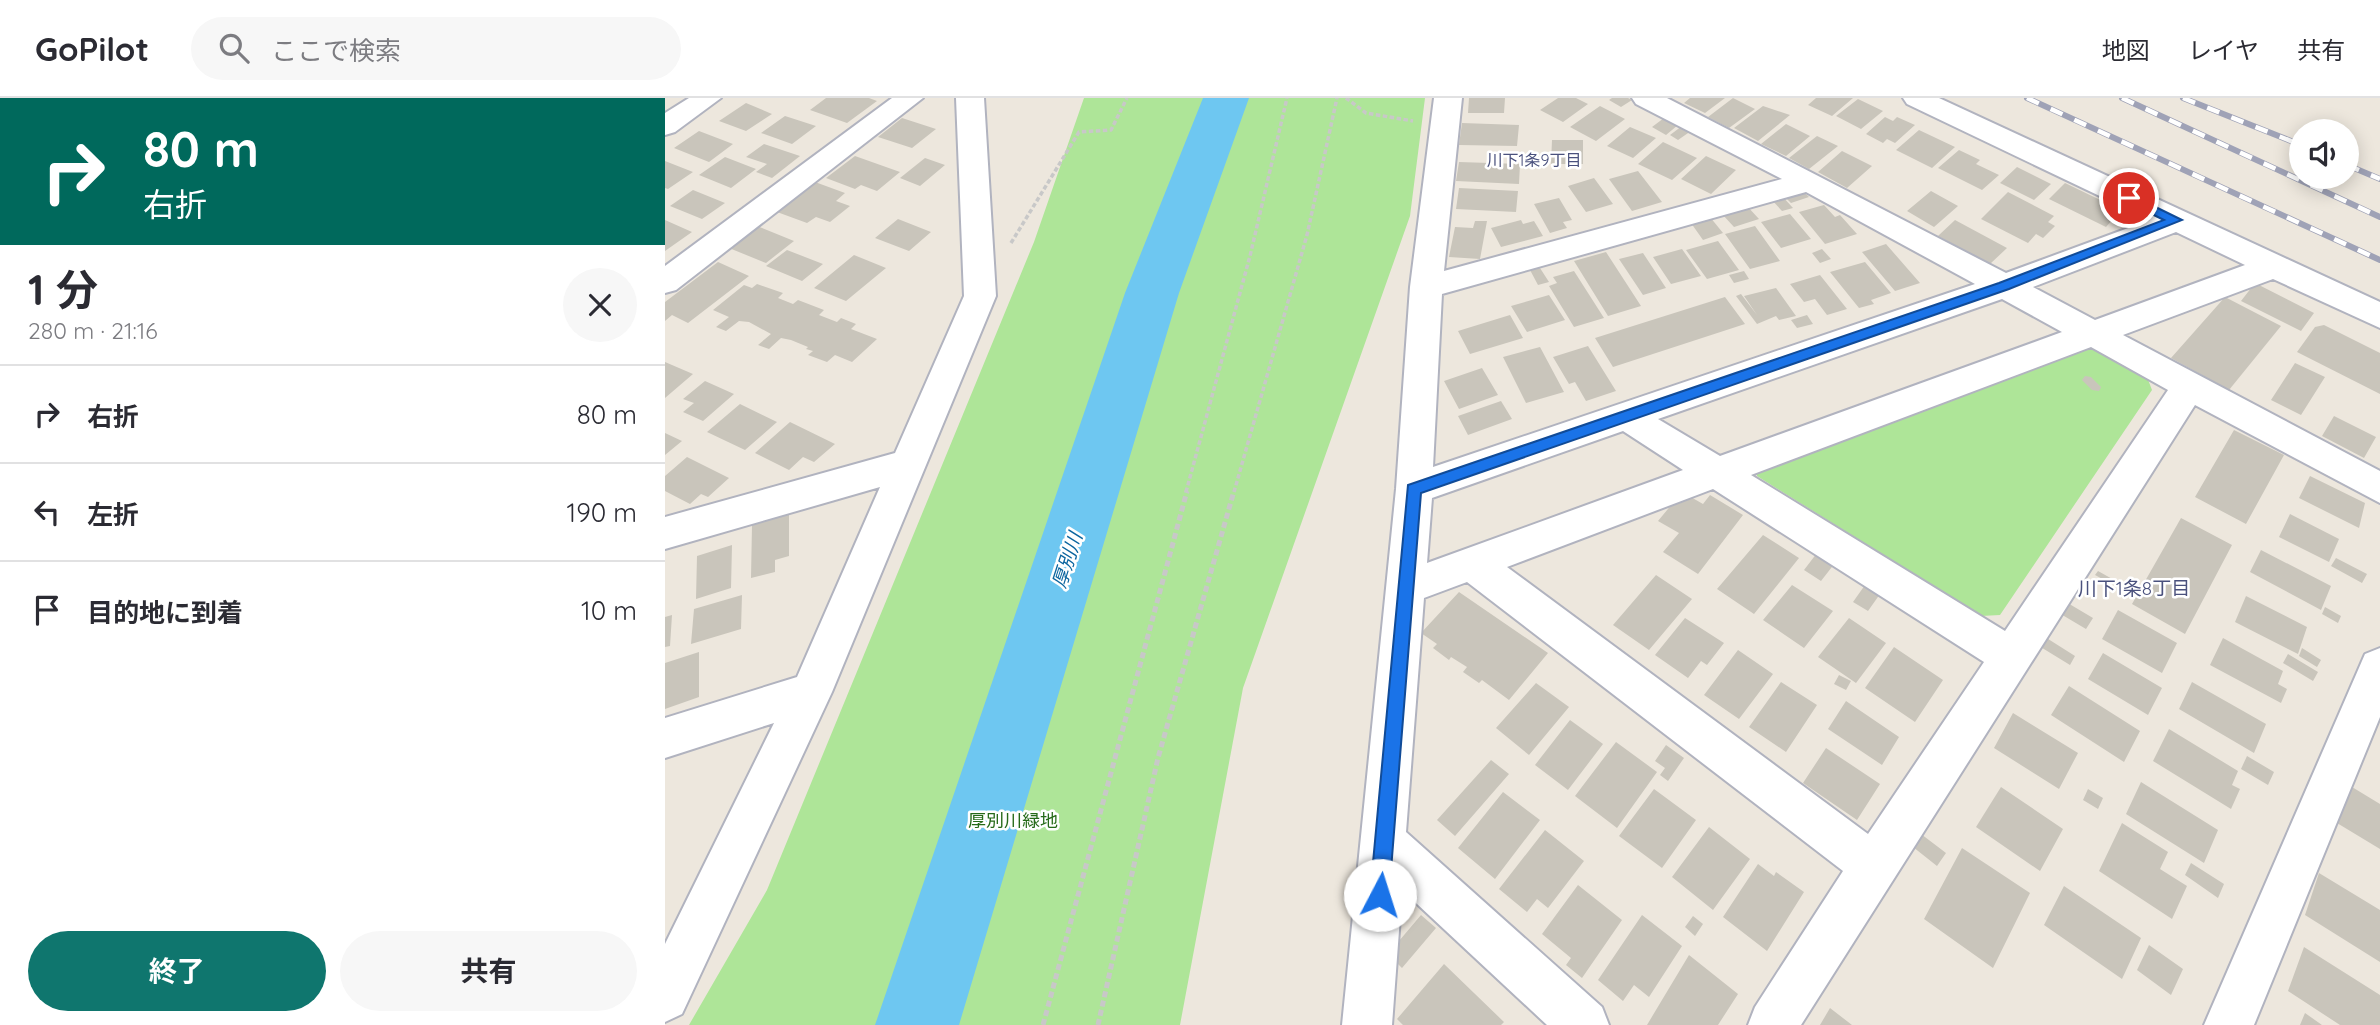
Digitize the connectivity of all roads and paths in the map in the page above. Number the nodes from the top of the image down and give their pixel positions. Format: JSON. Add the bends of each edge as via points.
{"nodes":[{"id":1,"x":707,"y":98,"type":"edge"},
{"id":2,"x":909,"y":98,"type":"edge"},
{"id":3,"x":970,"y":98,"type":"edge"},
{"id":4,"x":1128,"y":98,"type":"edge"},
{"id":5,"x":1287,"y":98,"type":"edge"},
{"id":6,"x":1337,"y":98,"type":"edge"},
{"id":7,"x":1346,"y":98,"type":"edge"},
{"id":8,"x":1646,"y":98,"type":"edge"},
{"id":9,"x":1917,"y":98,"type":"edge"},
{"id":10,"x":1447,"y":112,"type":"edge"},
{"id":11,"x":665,"y":126,"type":"edge"},
{"id":12,"x":1809,"y":181,"type":"junction"},
{"id":13,"x":2176,"y":220,"type":"junction"},
{"id":14,"x":2273,"y":267,"type":"junction"},
{"id":15,"x":665,"y":282,"type":"edge"},
{"id":16,"x":2004,"y":286,"type":"junction"},
{"id":17,"x":1426,"y":287,"type":"junction"},
{"id":18,"x":979,"y":296,"type":"junction"},
{"id":19,"x":2380,"y":316,"type":"edge"},
{"id":20,"x":2093,"y":333,"type":"junction"},
{"id":21,"x":2189,"y":386,"type":"junction"},
{"id":22,"x":1626,"y":416,"type":"junction"},
{"id":23,"x":909,"y":464,"type":"junction"},
{"id":24,"x":1717,"y":473,"type":"junction"},
{"id":25,"x":2380,"y":488,"type":"edge"},
{"id":26,"x":1414,"y":489,"type":"junction"},
{"id":27,"x":665,"y":533,"type":"edge"},
{"id":28,"x":1472,"y":563,"type":"junction"},
{"id":29,"x":1404,"y":587,"type":"junction"},
{"id":30,"x":2010,"y":656,"type":"junction"},
{"id":31,"x":2380,"y":667,"type":"edge"},
{"id":32,"x":811,"y":692,"type":"junction"},
{"id":33,"x":665,"y":738,"type":"edge"},
{"id":34,"x":1385,"y":843,"type":"junction"},
{"id":35,"x":1873,"y":866,"type":"junction"},
{"id":36,"x":665,"y":997,"type":"edge"},
{"id":37,"x":1043,"y":1025,"type":"edge"},
{"id":38,"x":1098,"y":1025,"type":"edge"},
{"id":39,"x":1367,"y":1025,"type":"edge"},
{"id":40,"x":1584,"y":1025,"type":"edge"},
{"id":41,"x":1773,"y":1025,"type":"edge"},
{"id":42,"x":2229,"y":1025,"type":"edge"}],
"edges":[{"from":1,"to":11,"type":"street"},
{"from":2,"to":15,"type":"street"},
{"from":3,"to":18,"type":"street"},
{"from":4,"to":18,"type":"path","via":[[1111,130],[1079,132]]},
{"from":5,"to":37,"type":"path","via":[[1246,270]]},
{"from":6,"to":38,"type":"path","via":[[1307,235],[1158,758]]},
{"from":7,"to":10,"type":"path","via":[[1366,113]]},
{"from":8,"to":12,"type":"street"},
{"from":9,"to":13,"type":"street"},
{"from":10,"to":17,"type":"street"},
{"from":12,"to":16,"type":"street"},
{"from":12,"to":17,"type":"street"},
{"from":13,"to":14,"type":"street"},
{"from":13,"to":16,"type":"street"},
{"from":14,"to":19,"type":"street"},
{"from":14,"to":20,"type":"street"},
{"from":16,"to":20,"type":"street"},
{"from":16,"to":22,"type":"street"},
{"from":17,"to":26,"type":"street"},
{"from":18,"to":23,"type":"street"},
{"from":20,"to":21,"type":"street"},
{"from":20,"to":24,"type":"street"},
{"from":21,"to":25,"type":"street"},
{"from":21,"to":30,"type":"street"},
{"from":22,"to":24,"type":"street"},
{"from":22,"to":26,"type":"street"},
{"from":23,"to":27,"type":"street"},
{"from":23,"to":32,"type":"street"},
{"from":24,"to":28,"type":"street"},
{"from":24,"to":30,"type":"street"},
{"from":26,"to":29,"type":"street"},
{"from":28,"to":29,"type":"street"},
{"from":28,"to":35,"type":"street"},
{"from":29,"to":34,"type":"street"},
{"from":30,"to":35,"type":"street"},
{"from":31,"to":42,"type":"street"},
{"from":32,"to":33,"type":"street"},
{"from":32,"to":36,"type":"street"},
{"from":34,"to":39,"type":"street"},
{"from":34,"to":40,"type":"street"},
{"from":35,"to":41,"type":"street"}]}
